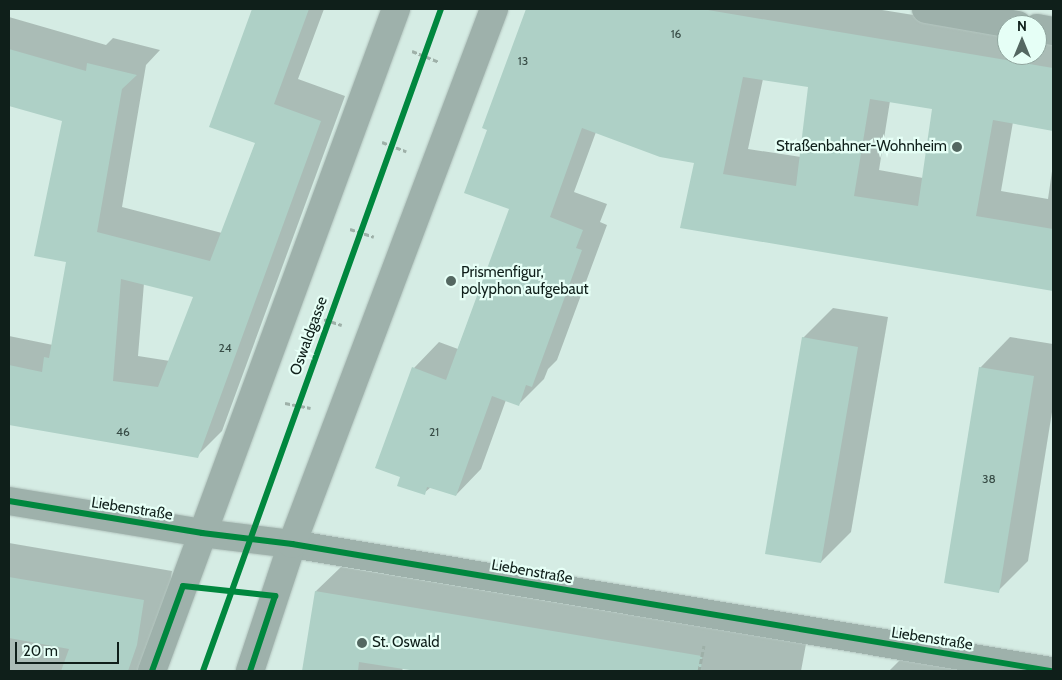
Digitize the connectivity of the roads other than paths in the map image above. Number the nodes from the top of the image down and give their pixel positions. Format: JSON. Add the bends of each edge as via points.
{"nodes":[{"id":1,"x":396,"y":9,"type":"edge"},
{"id":2,"x":494,"y":9,"type":"edge"},
{"id":3,"x":926,"y":9,"type":"edge"},
{"id":4,"x":997,"y":21,"type":"edge"},
{"id":5,"x":9,"y":501,"type":"edge"},
{"id":6,"x":202,"y":533,"type":"junction"},
{"id":7,"x":292,"y":544,"type":"junction"},
{"id":8,"x":152,"y":671,"type":"edge"},
{"id":9,"x":250,"y":671,"type":"edge"},
{"id":10,"x":1051,"y":671,"type":"edge"}],
"edges":[{"from":1,"to":6,"type":"street"},
{"from":2,"to":7,"type":"street"},
{"from":3,"to":4,"type":"street"},
{"from":5,"to":6,"type":"street","name":"Liebenstraße"},
{"from":6,"to":7,"type":"street","name":"Liebenstraße"},
{"from":6,"to":8,"type":"street"},
{"from":7,"to":9,"type":"street"},
{"from":7,"to":10,"type":"street","name":"Liebenstraße"}]}
